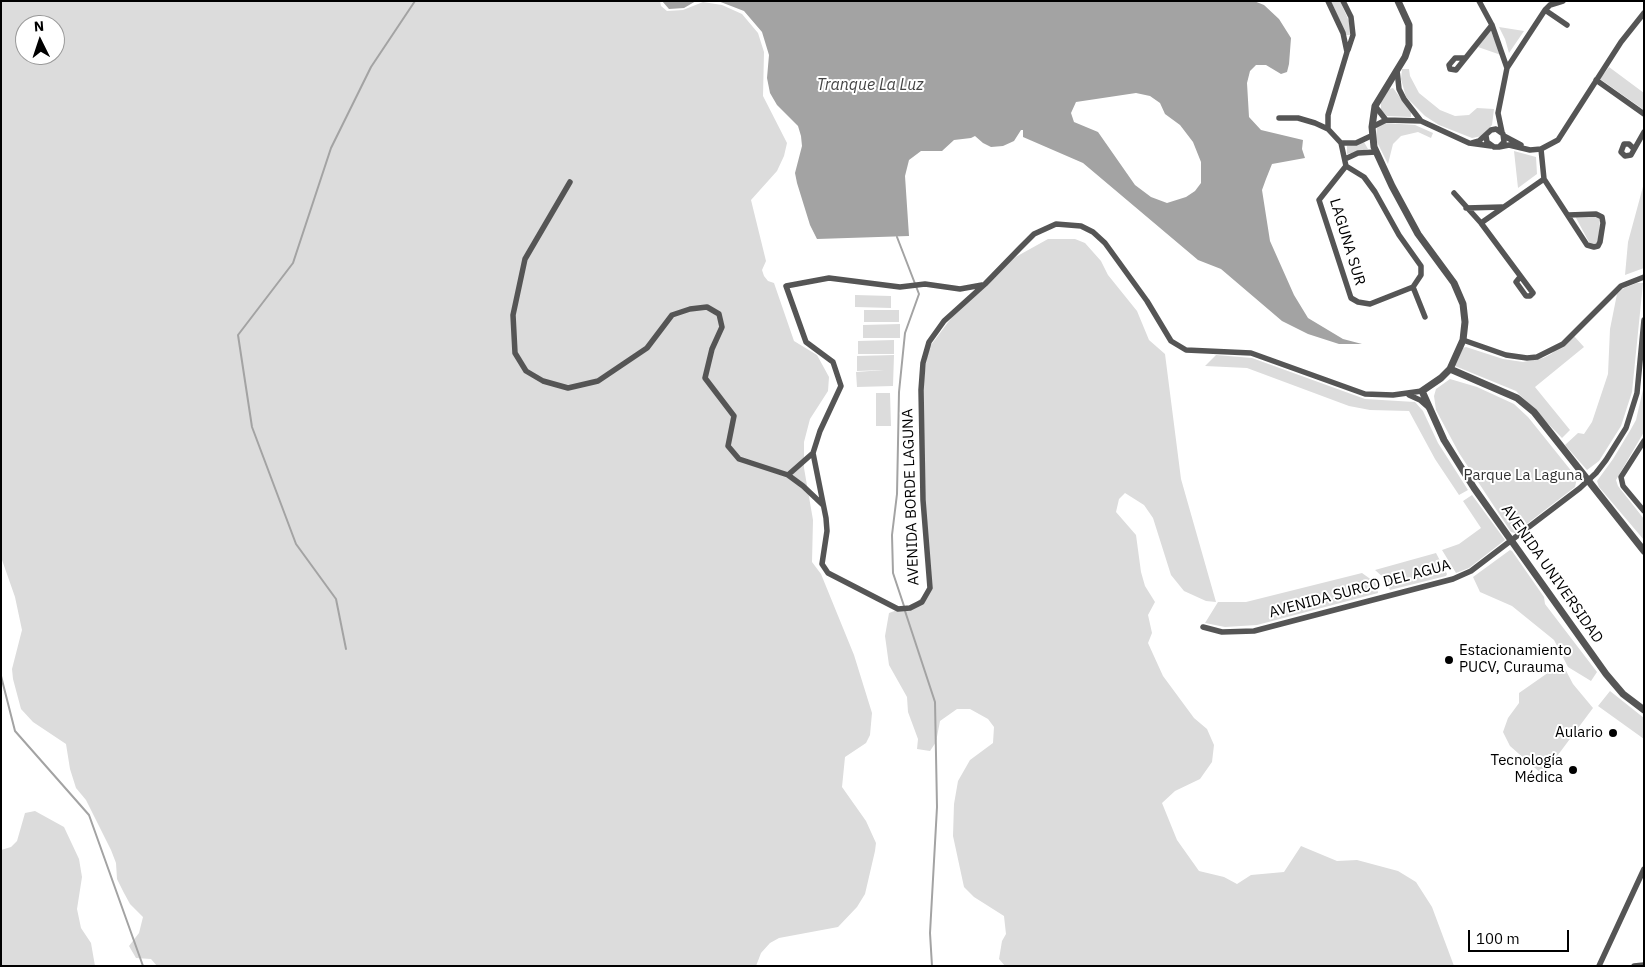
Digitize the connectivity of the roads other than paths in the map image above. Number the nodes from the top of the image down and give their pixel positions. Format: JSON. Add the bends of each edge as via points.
{"nodes":[{"id":1,"x":1328,"y":1,"type":"edge"},
{"id":2,"x":1343,"y":1,"type":"edge"},
{"id":3,"x":1398,"y":1,"type":"edge"},
{"id":4,"x":1479,"y":1,"type":"edge"},
{"id":5,"x":1563,"y":1,"type":"edge"},
{"id":6,"x":1550,"y":3,"type":"edge"},
{"id":7,"x":1545,"y":10,"type":"junction"},
{"id":8,"x":1644,"y":13,"type":"edge"},
{"id":9,"x":1492,"y":25,"type":"junction"},
{"id":10,"x":1566,"y":26,"type":"dead end"},
{"id":11,"x":1348,"y":52,"type":"junction"},
{"id":12,"x":1466,"y":58,"type":"dead end"},
{"id":13,"x":1507,"y":68,"type":"junction"},
{"id":14,"x":1397,"y":69,"type":"junction"},
{"id":15,"x":1596,"y":80,"type":"junction"},
{"id":16,"x":1387,"y":83,"type":"junction"},
{"id":17,"x":1399,"y":89,"type":"junction"},
{"id":18,"x":1375,"y":106,"type":"junction"},
{"id":19,"x":1644,"y":114,"type":"edge"},
{"id":20,"x":1498,"y":117,"type":"junction"},
{"id":21,"x":1279,"y":118,"type":"dead end"},
{"id":22,"x":1386,"y":120,"type":"junction"},
{"id":23,"x":1421,"y":121,"type":"junction"},
{"id":24,"x":1372,"y":127,"type":"junction"},
{"id":25,"x":1328,"y":129,"type":"junction"},
{"id":26,"x":1494,"y":130,"type":"junction"},
{"id":27,"x":1644,"y":132,"type":"edge"},
{"id":28,"x":1503,"y":134,"type":"junction"},
{"id":29,"x":1373,"y":135,"type":"junction"},
{"id":30,"x":1486,"y":136,"type":"junction"},
{"id":31,"x":1341,"y":143,"type":"junction"},
{"id":32,"x":1470,"y":143,"type":"junction"},
{"id":33,"x":1491,"y":146,"type":"junction"},
{"id":34,"x":1500,"y":147,"type":"junction"},
{"id":35,"x":1633,"y":148,"type":"dead end"},
{"id":36,"x":1541,"y":149,"type":"junction"},
{"id":37,"x":1530,"y":150,"type":"junction"},
{"id":38,"x":1376,"y":152,"type":"junction"},
{"id":39,"x":1345,"y":159,"type":"junction"},
{"id":40,"x":1346,"y":166,"type":"junction"},
{"id":41,"x":1544,"y":179,"type":"junction"},
{"id":42,"x":570,"y":182,"type":"dead end"},
{"id":43,"x":1454,"y":193,"type":"dead end"},
{"id":44,"x":1503,"y":207,"type":"junction"},
{"id":45,"x":1466,"y":208,"type":"junction"},
{"id":46,"x":1568,"y":214,"type":"junction"},
{"id":47,"x":1481,"y":223,"type":"junction"},
{"id":48,"x":1520,"y":277,"type":"dead end"},
{"id":49,"x":1644,"y":278,"type":"edge"},
{"id":50,"x":985,"y":284,"type":"junction"},
{"id":51,"x":1413,"y":287,"type":"junction"},
{"id":52,"x":1425,"y":317,"type":"dead end"},
{"id":53,"x":1644,"y":320,"type":"edge"},
{"id":54,"x":1463,"y":340,"type":"junction"},
{"id":55,"x":1450,"y":369,"type":"junction"},
{"id":56,"x":1435,"y":383,"type":"junction"},
{"id":57,"x":1422,"y":391,"type":"junction"},
{"id":58,"x":1404,"y":394,"type":"junction"},
{"id":59,"x":1429,"y":407,"type":"junction"},
{"id":60,"x":1644,"y":441,"type":"edge"},
{"id":61,"x":813,"y":453,"type":"junction"},
{"id":62,"x":788,"y":475,"type":"junction"},
{"id":63,"x":1588,"y":480,"type":"junction"},
{"id":64,"x":823,"y":505,"type":"junction"},
{"id":65,"x":1644,"y":511,"type":"edge"},
{"id":66,"x":1513,"y":541,"type":"junction"},
{"id":67,"x":1644,"y":551,"type":"edge"},
{"id":68,"x":1203,"y":627,"type":"dead end"},
{"id":69,"x":1644,"y":710,"type":"edge"},
{"id":70,"x":1644,"y":868,"type":"edge"},
{"id":71,"x":1598,"y":966,"type":"edge"},
{"id":72,"x":1634,"y":966,"type":"edge"},
{"id":73,"x":1644,"y":966,"type":"edge"}],
"edges":[{"from":1,"to":11,"type":"street","via":[[1344,33]]},
{"from":2,"to":11,"type":"street","via":[[1351,17],[1353,36]]},
{"from":3,"to":14,"type":"street","name":"AVENIDA BORDE LAGUNA","via":[[1407,20],[1410,38]]},
{"from":4,"to":9,"type":"street"},
{"from":5,"to":6,"type":"street"},
{"from":6,"to":7,"type":"street"},
{"from":7,"to":10,"type":"street"},
{"from":7,"to":13,"type":"street"},
{"from":8,"to":15,"type":"street"},
{"from":9,"to":12,"type":"street"},
{"from":9,"to":13,"type":"street"},
{"from":11,"to":25,"type":"street","via":[[1328,115]]},
{"from":13,"to":20,"type":"street"},
{"from":14,"to":16,"type":"street","name":"AVENIDA BORDE LAGUNA"},
{"from":14,"to":17,"type":"street"},
{"from":15,"to":19,"type":"street"},
{"from":15,"to":36,"type":"street","via":[[1561,136]]},
{"from":16,"to":17,"type":"street"},
{"from":16,"to":18,"type":"street","name":"AVENIDA BORDE LAGUNA"},
{"from":17,"to":23,"type":"street"},
{"from":18,"to":22,"type":"street"},
{"from":18,"to":24,"type":"street","name":"AVENIDA BORDE LAGUNA"},
{"from":20,"to":26,"type":"street"},
{"from":20,"to":28,"type":"street"},
{"from":21,"to":25,"type":"street","via":[[1298,118]]},
{"from":22,"to":23,"type":"street"},
{"from":22,"to":24,"type":"street"},
{"from":23,"to":32,"type":"street"},
{"from":24,"to":29,"type":"street","name":"AVENIDA BORDE LAGUNA"},
{"from":25,"to":31,"type":"street"},
{"from":26,"to":28,"type":"street"},
{"from":26,"to":30,"type":"street"},
{"from":27,"to":35,"type":"street"},
{"from":28,"to":34,"type":"street","via":[[1504,142]]},
{"from":28,"to":37,"type":"street"},
{"from":29,"to":31,"type":"street","via":[[1356,143]]},
{"from":29,"to":38,"type":"street","name":"AVENIDA BORDE LAGUNA"},
{"from":30,"to":32,"type":"street"},
{"from":30,"to":33,"type":"street"},
{"from":31,"to":39,"type":"street"},
{"from":32,"to":33,"type":"street"},
{"from":33,"to":34,"type":"street"},
{"from":34,"to":37,"type":"street","via":[[1509,145]]},
{"from":36,"to":37,"type":"street"},
{"from":36,"to":41,"type":"street"},
{"from":38,"to":39,"type":"street","via":[[1358,153]]},
{"from":38,"to":54,"type":"street","name":"AVENIDA BORDE LAGUNA","via":[[1418,234],[1457,289],[1464,313]]},
{"from":39,"to":40,"type":"street"},
{"from":40,"to":51,"type":"street","via":[[1364,177],[1421,266],[1421,274]]},
{"from":40,"to":51,"type":"street","name":"LAGUNA SUR","via":[[1319,200],[1350,298],[1370,304]]},
{"from":41,"to":44,"type":"street"},
{"from":41,"to":46,"type":"street"},
{"from":42,"to":62,"type":"street","via":[[525,259],[513,315],[515,353],[526,372],[568,388],[598,381],[647,348],[672,316],[707,307],[719,314],[722,327],[712,349],[705,378],[734,416],[728,446],[738,459]]},
{"from":43,"to":45,"type":"street"},
{"from":44,"to":45,"type":"street"},
{"from":44,"to":47,"type":"street"},
{"from":45,"to":47,"type":"street"},
{"from":46,"to":46,"type":"street","via":[[1588,245],[1598,246],[1602,217]]},
{"from":47,"to":48,"type":"street"},
{"from":49,"to":54,"type":"street","via":[[1621,286],[1563,344],[1537,357],[1506,355]]},
{"from":50,"to":58,"type":"street","name":"AVENIDA BORDE LAGUNA","via":[[1034,234],[1056,224],[1081,226],[1105,242],[1147,301],[1170,342],[1186,350],[1251,353],[1366,394]]},
{"from":50,"to":61,"type":"street","via":[[960,289],[925,284],[900,287],[829,278],[786,286],[806,342],[833,362],[841,386]]},
{"from":50,"to":64,"type":"street","name":"AVENIDA BORDE LAGUNA","via":[[936,329],[923,363],[923,500],[930,588],[922,602],[898,609],[828,573],[822,564],[827,531]]},
{"from":51,"to":52,"type":"street"},
{"from":53,"to":63,"type":"street","name":"AVENIDA SURCO DEL AGUA","via":[[1637,393],[1626,428],[1606,460]]},
{"from":54,"to":55,"type":"street","name":"AVENIDA BORDE LAGUNA"},
{"from":55,"to":56,"type":"street","name":"AVENIDA BORDE LAGUNA"},
{"from":55,"to":63,"type":"street","via":[[1517,398],[1534,412]]},
{"from":56,"to":57,"type":"street","name":"AVENIDA BORDE LAGUNA"},
{"from":56,"to":59,"type":"street","via":[[1430,392]]},
{"from":57,"to":58,"type":"street","name":"AVENIDA BORDE LAGUNA"},
{"from":57,"to":59,"type":"street","name":"AVENIDA UNIVERSIDAD"},
{"from":58,"to":59,"type":"street"},
{"from":59,"to":66,"type":"street","name":"AVENIDA UNIVERSIDAD","via":[[1452,454]]},
{"from":60,"to":65,"type":"street","via":[[1621,477],[1623,486]]},
{"from":61,"to":62,"type":"street"},
{"from":61,"to":64,"type":"street","name":"AVENIDA BORDE LAGUNA"},
{"from":62,"to":64,"type":"street"},
{"from":63,"to":66,"type":"street","name":"AVENIDA SURCO DEL AGUA"},
{"from":63,"to":67,"type":"street"},
{"from":66,"to":68,"type":"street","name":"AVENIDA SURCO DEL AGUA","via":[[1471,572],[1453,579],[1254,631],[1222,632]]},
{"from":66,"to":69,"type":"street","name":"AVENIDA UNIVERSIDAD","via":[[1606,674],[1623,694]]},
{"from":70,"to":71,"type":"street"},
{"from":72,"to":73,"type":"street"}]}
